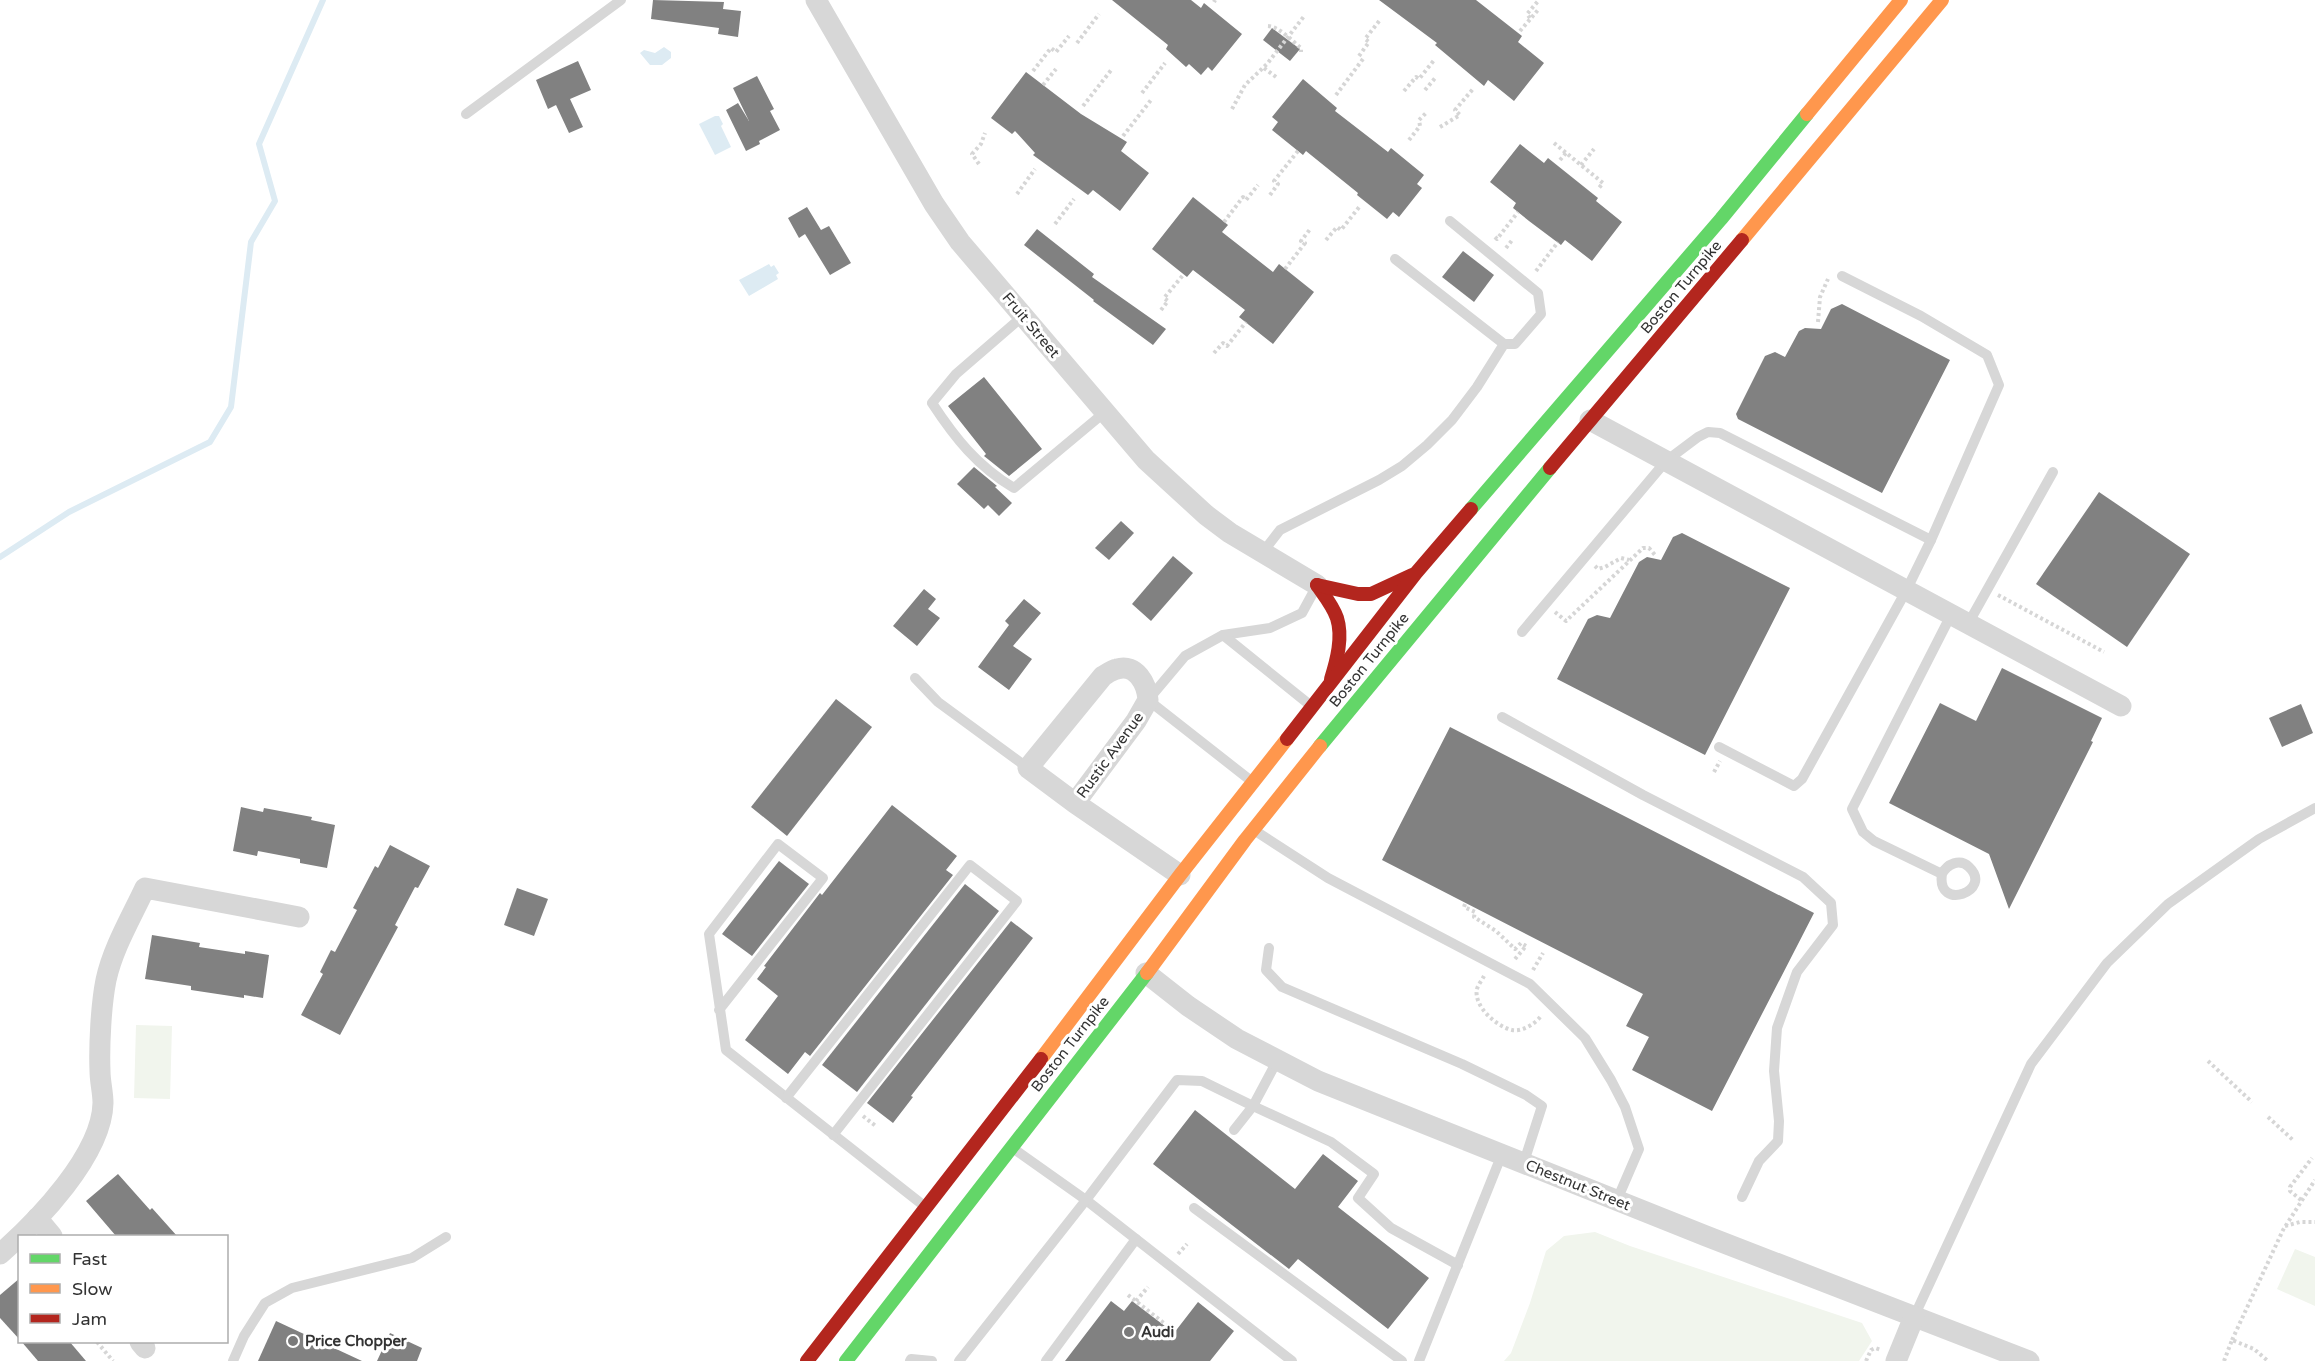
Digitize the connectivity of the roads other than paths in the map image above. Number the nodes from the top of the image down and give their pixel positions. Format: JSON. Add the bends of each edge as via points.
{"nodes":[{"id":1,"x":621,"y":0,"type":"edge"},
{"id":2,"x":816,"y":0,"type":"edge"},
{"id":3,"x":1901,"y":0,"type":"edge"},
{"id":4,"x":1942,"y":0,"type":"edge"},
{"id":5,"x":466,"y":114,"type":"dead end"},
{"id":6,"x":1450,"y":221,"type":"dead end"},
{"id":7,"x":1395,"y":259,"type":"dead end"},
{"id":8,"x":1842,"y":276,"type":"road end"},
{"id":9,"x":1023,"y":316,"type":"junction"},
{"id":10,"x":1503,"y":344,"type":"junction"},
{"id":11,"x":1105,"y":412,"type":"junction"},
{"id":12,"x":1590,"y":420,"type":"junction"},
{"id":13,"x":1666,"y":461,"type":"junction"},
{"id":14,"x":2053,"y":472,"type":"dead end"},
{"id":15,"x":1931,"y":540,"type":"junction"},
{"id":16,"x":1263,"y":552,"type":"junction"},
{"id":17,"x":1416,"y":573,"type":"junction"},
{"id":18,"x":1317,"y":585,"type":"junction"},
{"id":19,"x":1906,"y":591,"type":"junction"},
{"id":20,"x":1959,"y":620,"type":"junction"},
{"id":21,"x":1522,"y":632,"type":"dead end"},
{"id":22,"x":1223,"y":635,"type":"junction"},
{"id":23,"x":915,"y":678,"type":"dead end"},
{"id":24,"x":1329,"y":684,"type":"junction"},
{"id":25,"x":1148,"y":700,"type":"junction"},
{"id":26,"x":1312,"y":706,"type":"junction"},
{"id":27,"x":2121,"y":706,"type":"dead end"},
{"id":28,"x":1502,"y":717,"type":"dead end"},
{"id":29,"x":1719,"y":747,"type":"dead end"},
{"id":30,"x":1028,"y":768,"type":"junction"},
{"id":31,"x":1252,"y":782,"type":"junction"},
{"id":32,"x":1075,"y":803,"type":"junction"},
{"id":33,"x":2315,"y":808,"type":"edge"},
{"id":34,"x":1253,"y":829,"type":"junction"},
{"id":35,"x":1942,"y":874,"type":"dead end"},
{"id":36,"x":1180,"y":875,"type":"junction"},
{"id":37,"x":299,"y":917,"type":"dead end"},
{"id":38,"x":1269,"y":948,"type":"dead end"},
{"id":39,"x":1146,"y":973,"type":"junction"},
{"id":40,"x":719,"y":1010,"type":"junction"},
{"id":41,"x":1277,"y":1061,"type":"junction"},
{"id":42,"x":786,"y":1098,"type":"junction"},
{"id":43,"x":1253,"y":1106,"type":"junction"},
{"id":44,"x":1234,"y":1130,"type":"dead end"},
{"id":45,"x":833,"y":1135,"type":"junction"},
{"id":46,"x":1011,"y":1147,"type":"junction"},
{"id":47,"x":1502,"y":1154,"type":"junction"},
{"id":48,"x":1524,"y":1162,"type":"junction"},
{"id":49,"x":1742,"y":1197,"type":"dead end"},
{"id":50,"x":1086,"y":1200,"type":"junction"},
{"id":51,"x":1617,"y":1200,"type":"junction"},
{"id":52,"x":926,"y":1207,"type":"junction"},
{"id":53,"x":1194,"y":1208,"type":"dead end"},
{"id":54,"x":37,"y":1218,"type":"junction"},
{"id":55,"x":20,"y":1235,"type":"edge"},
{"id":56,"x":51,"y":1235,"type":"edge"},
{"id":57,"x":18,"y":1236,"type":"edge"},
{"id":58,"x":446,"y":1238,"type":"dead end"},
{"id":59,"x":1136,"y":1239,"type":"junction"},
{"id":60,"x":0,"y":1254,"type":"edge"},
{"id":61,"x":1458,"y":1265,"type":"junction"},
{"id":62,"x":1914,"y":1317,"type":"junction"},
{"id":63,"x":1889,"y":1356,"type":"edge"},
{"id":64,"x":233,"y":1361,"type":"edge"},
{"id":65,"x":807,"y":1361,"type":"edge"},
{"id":66,"x":846,"y":1361,"type":"edge"},
{"id":67,"x":910,"y":1361,"type":"edge"},
{"id":68,"x":932,"y":1361,"type":"edge"},
{"id":69,"x":959,"y":1361,"type":"edge"},
{"id":70,"x":1046,"y":1361,"type":"edge"},
{"id":71,"x":1292,"y":1361,"type":"edge"},
{"id":72,"x":1402,"y":1361,"type":"edge"},
{"id":73,"x":1419,"y":1361,"type":"edge"},
{"id":74,"x":2029,"y":1361,"type":"edge"}],
"edges":[{"from":1,"to":5,"type":"lane"},
{"from":2,"to":9,"type":"street","name":"Fruit Street","via":[[934,204],[960,242]]},
{"from":3,"to":17,"type":"highway","name":"Boston Turnpike","via":[[1721,219]]},
{"from":4,"to":12,"type":"highway","name":"Boston Turnpike"},
{"from":6,"to":10,"type":"lane","via":[[1538,293],[1541,314],[1515,344]]},
{"from":7,"to":10,"type":"lane"},
{"from":8,"to":15,"type":"lane","via":[[1986,354],[1999,385]]},
{"from":9,"to":11,"type":"street","name":"Fruit Street"},
{"from":9,"to":11,"type":"lane","via":[[956,374],[932,403],[956,439],[992,476],[1014,488]]},
{"from":10,"to":16,"type":"lane","via":[[1471,395],[1427,445],[1378,480],[1280,530]]},
{"from":11,"to":16,"type":"street","name":"Fruit Street","via":[[1146,460],[1206,515]]},
{"from":12,"to":13,"type":"street"},
{"from":12,"to":34,"type":"highway","name":"Boston Turnpike"},
{"from":13,"to":15,"type":"lane","via":[[1698,437],[1708,432],[1720,433]]},
{"from":13,"to":19,"type":"street"},
{"from":13,"to":21,"type":"lane"},
{"from":14,"to":20,"type":"lane","via":[[1987,590]]},
{"from":15,"to":19,"type":"lane"},
{"from":16,"to":18,"type":"street","name":"Fruit Street"},
{"from":17,"to":18,"type":"highway","via":[[1371,594]]},
{"from":17,"to":24,"type":"highway","name":"Boston Turnpike"},
{"from":18,"to":22,"type":"lane","via":[[1302,613],[1270,628]]},
{"from":18,"to":24,"type":"highway","via":[[1336,617],[1339,634]]},
{"from":19,"to":20,"type":"street"},
{"from":19,"to":29,"type":"lane","via":[[1802,779],[1794,786]]},
{"from":20,"to":27,"type":"street"},
{"from":20,"to":35,"type":"lane","via":[[1852,809],[1863,832],[1874,841]]},
{"from":22,"to":25,"type":"lane","via":[[1185,656]]},
{"from":22,"to":26,"type":"lane"},
{"from":23,"to":30,"type":"lane","via":[[938,702]]},
{"from":24,"to":26,"type":"highway","name":"Boston Turnpike"},
{"from":25,"to":30,"type":"street","name":"Rustic Avenue","via":[[1148,691],[1136,673],[1126,667],[1104,676]]},
{"from":25,"to":31,"type":"lane"},
{"from":25,"to":32,"type":"street","name":"Rustic Avenue"},
{"from":26,"to":31,"type":"highway","name":"Boston Turnpike"},
{"from":28,"to":49,"type":"lane","via":[[1803,877],[1831,903],[1833,925],[1797,972],[1777,1028],[1774,1071],[1778,1142],[1759,1161]]},
{"from":30,"to":32,"type":"street","name":"Rustic Avenue"},
{"from":31,"to":36,"type":"highway","name":"Boston Turnpike"},
{"from":32,"to":36,"type":"street","name":"Rustic Avenue"},
{"from":33,"to":62,"type":"lane","via":[[2259,839],[2168,904],[2107,963],[2031,1064]]},
{"from":34,"to":39,"type":"highway","name":"Boston Turnpike"},
{"from":34,"to":51,"type":"lane","via":[[1328,878],[1530,984],[1585,1038],[1625,1107],[1640,1149]]},
{"from":36,"to":52,"type":"highway","name":"Boston Turnpike"},
{"from":37,"to":54,"type":"street","via":[[145,888],[111,961],[105,983],[100,1120],[89,1148],[63,1190]]},
{"from":38,"to":48,"type":"lane","via":[[1266,970],[1282,987],[1462,1064],[1542,1106]]},
{"from":39,"to":41,"type":"street","name":"Chestnut Street","via":[[1192,1010]]},
{"from":39,"to":46,"type":"highway","name":"Boston Turnpike"},
{"from":40,"to":40,"type":"lane","via":[[709,934],[778,844],[823,878]]},
{"from":40,"to":42,"type":"lane","via":[[726,1050]]},
{"from":41,"to":43,"type":"lane"},
{"from":41,"to":47,"type":"street","name":"Chestnut Street"},
{"from":42,"to":45,"type":"lane"},
{"from":42,"to":45,"type":"lane","via":[[970,865],[1017,901]]},
{"from":43,"to":44,"type":"lane"},
{"from":43,"to":50,"type":"lane","via":[[1202,1081],[1177,1080]]},
{"from":43,"to":61,"type":"lane","via":[[1331,1142],[1374,1174],[1358,1198],[1391,1228]]},
{"from":45,"to":52,"type":"lane"},
{"from":46,"to":50,"type":"lane"},
{"from":46,"to":66,"type":"highway","name":"Boston Turnpike"},
{"from":47,"to":48,"type":"street","name":"Chestnut Street"},
{"from":47,"to":61,"type":"lane"},
{"from":48,"to":51,"type":"street","name":"Chestnut Street"},
{"from":50,"to":59,"type":"lane"},
{"from":50,"to":69,"type":"lane"},
{"from":51,"to":62,"type":"street","name":"Chestnut Street"},
{"from":52,"to":65,"type":"highway","name":"Boston Turnpike"},
{"from":53,"to":72,"type":"lane"},
{"from":54,"to":55,"type":"street"},
{"from":54,"to":56,"type":"street"},
{"from":57,"to":60,"type":"street"},
{"from":58,"to":64,"type":"lane","via":[[412,1258],[292,1288],[265,1303]]},
{"from":59,"to":70,"type":"lane"},
{"from":59,"to":71,"type":"lane"},
{"from":61,"to":73,"type":"lane"},
{"from":62,"to":63,"type":"street"},
{"from":62,"to":74,"type":"street","name":"Chestnut Street"},
{"from":67,"to":68,"type":"lane"}]}
